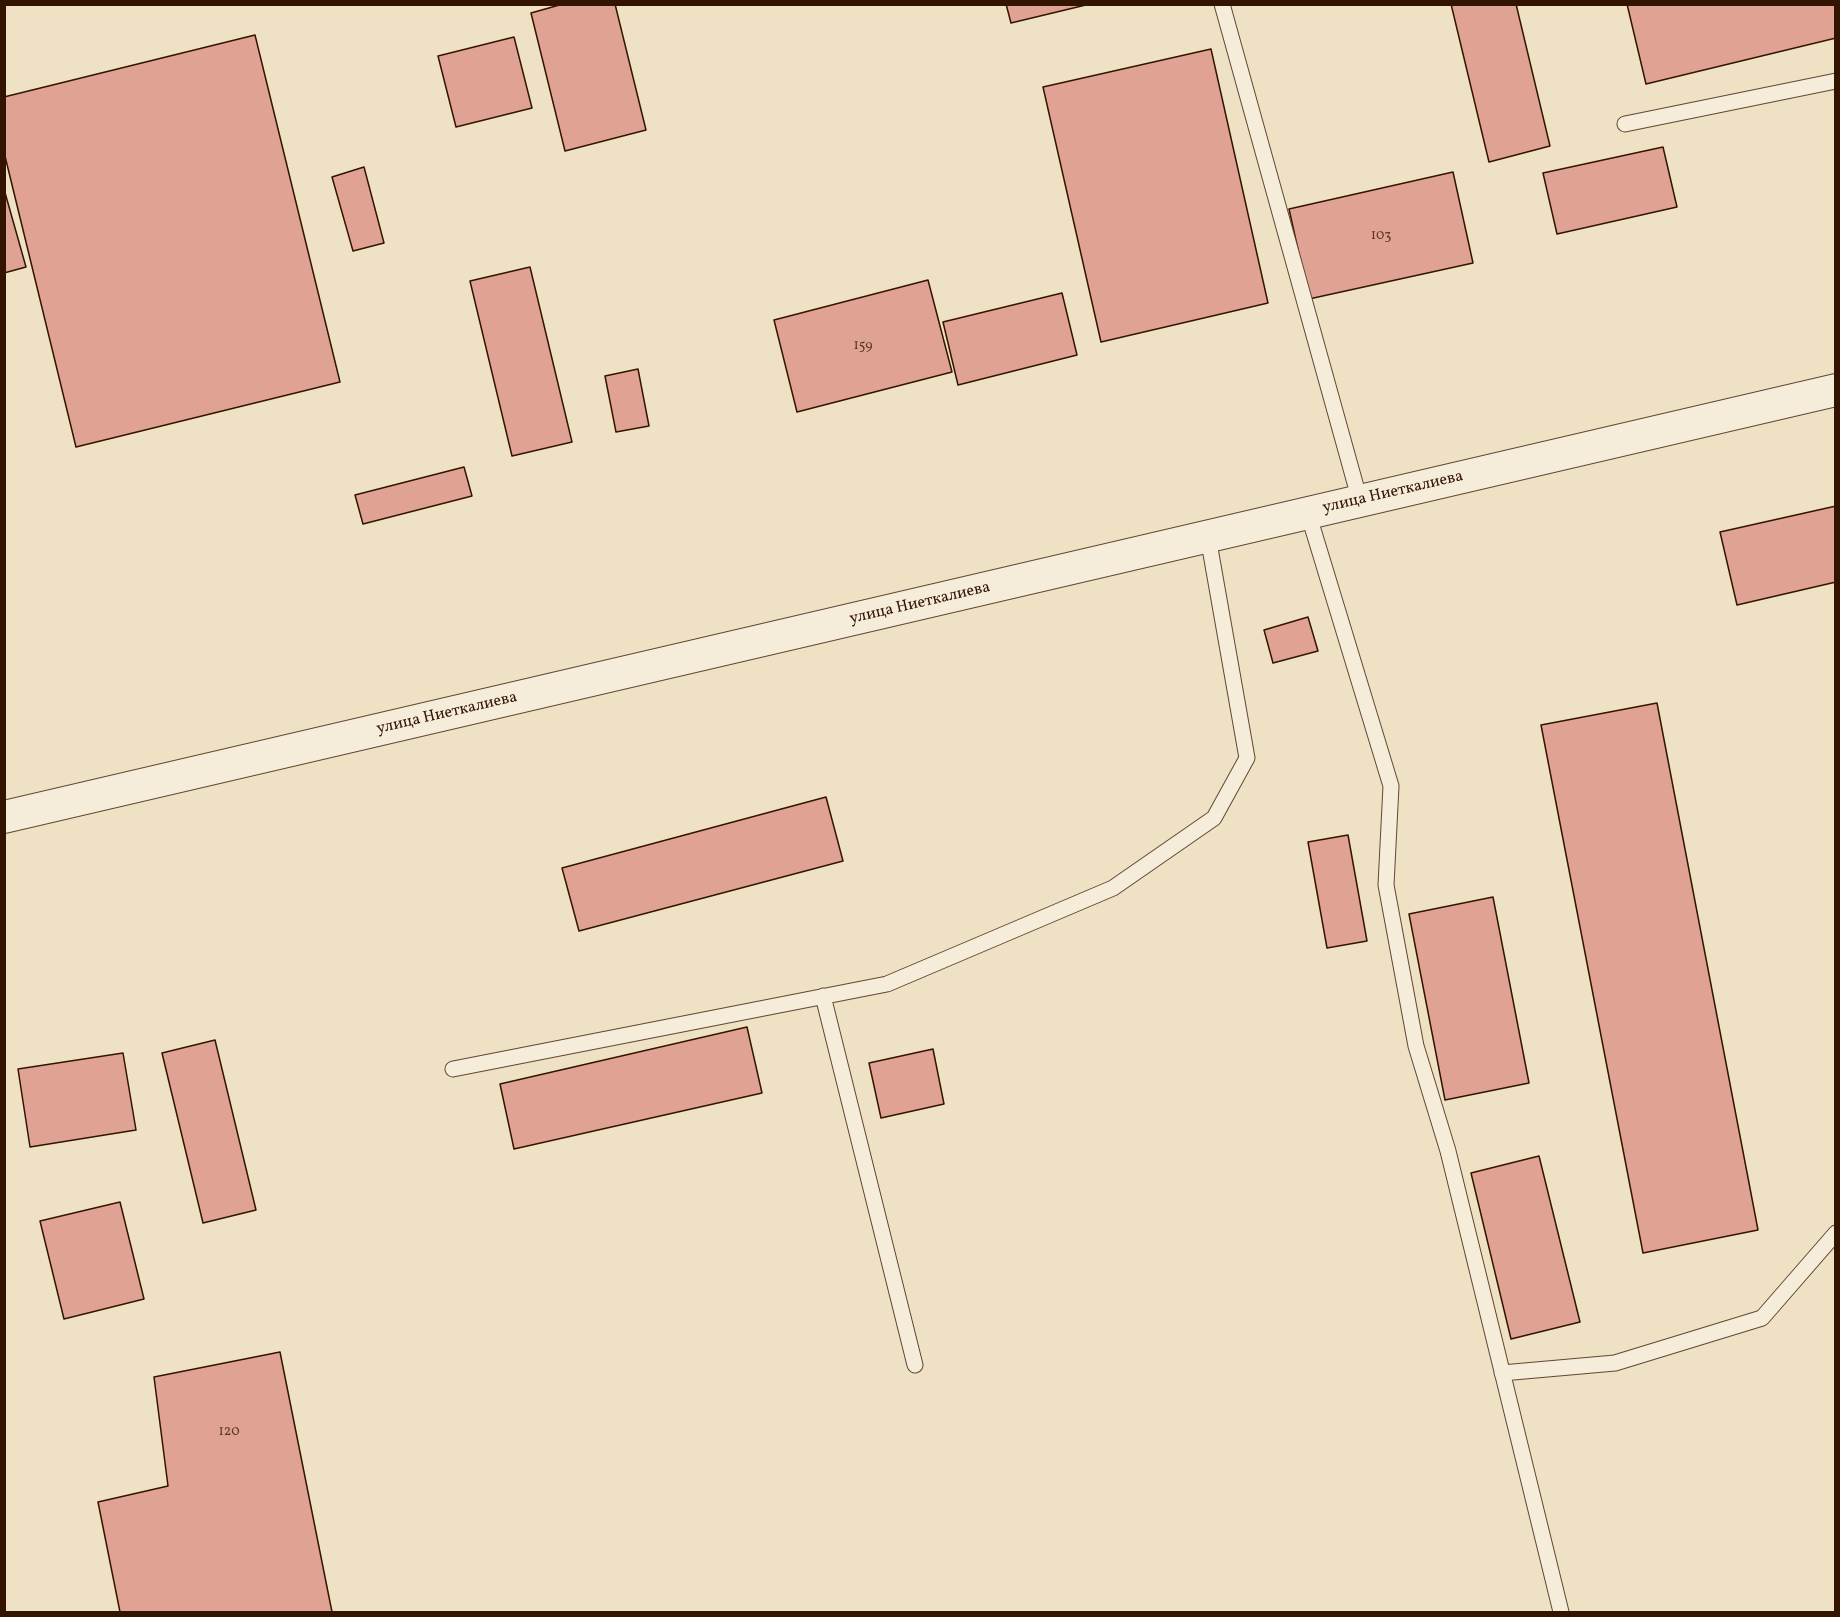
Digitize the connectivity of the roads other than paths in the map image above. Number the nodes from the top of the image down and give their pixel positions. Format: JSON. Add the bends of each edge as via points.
{"nodes":[{"id":1,"x":1222,"y":4,"type":"edge"},
{"id":2,"x":1836,"y":81,"type":"edge"},
{"id":3,"x":1625,"y":124,"type":"dead end"},
{"id":4,"x":1836,"y":390,"type":"edge"},
{"id":5,"x":1360,"y":501,"type":"junction"},
{"id":6,"x":1308,"y":513,"type":"junction"},
{"id":7,"x":1208,"y":537,"type":"junction"},
{"id":8,"x":4,"y":817,"type":"edge"},
{"id":9,"x":823,"y":996,"type":"junction"},
{"id":10,"x":453,"y":1069,"type":"dead end"},
{"id":11,"x":1836,"y":1233,"type":"edge"},
{"id":12,"x":915,"y":1365,"type":"dead end"},
{"id":13,"x":1502,"y":1373,"type":"junction"},
{"id":14,"x":1561,"y":1612,"type":"edge"}],
"edges":[{"from":1,"to":5,"type":"lane"},
{"from":2,"to":3,"type":"lane"},
{"from":4,"to":5,"type":"street","name":"улица Ниеткалиева"},
{"from":5,"to":6,"type":"street","name":"улица Ниеткалиева"},
{"from":6,"to":7,"type":"street","name":"улица Ниеткалиева"},
{"from":6,"to":13,"type":"lane","via":[[1391,786],[1386,885],[1416,1046],[1448,1151]]},
{"from":7,"to":8,"type":"street","name":"улица Ниеткалиева"},
{"from":7,"to":9,"type":"lane","via":[[1247,758],[1214,818],[1113,888],[887,984]]},
{"from":9,"to":10,"type":"lane"},
{"from":9,"to":12,"type":"lane"},
{"from":11,"to":13,"type":"lane","via":[[1762,1318],[1615,1363]]},
{"from":13,"to":14,"type":"lane"}]}
